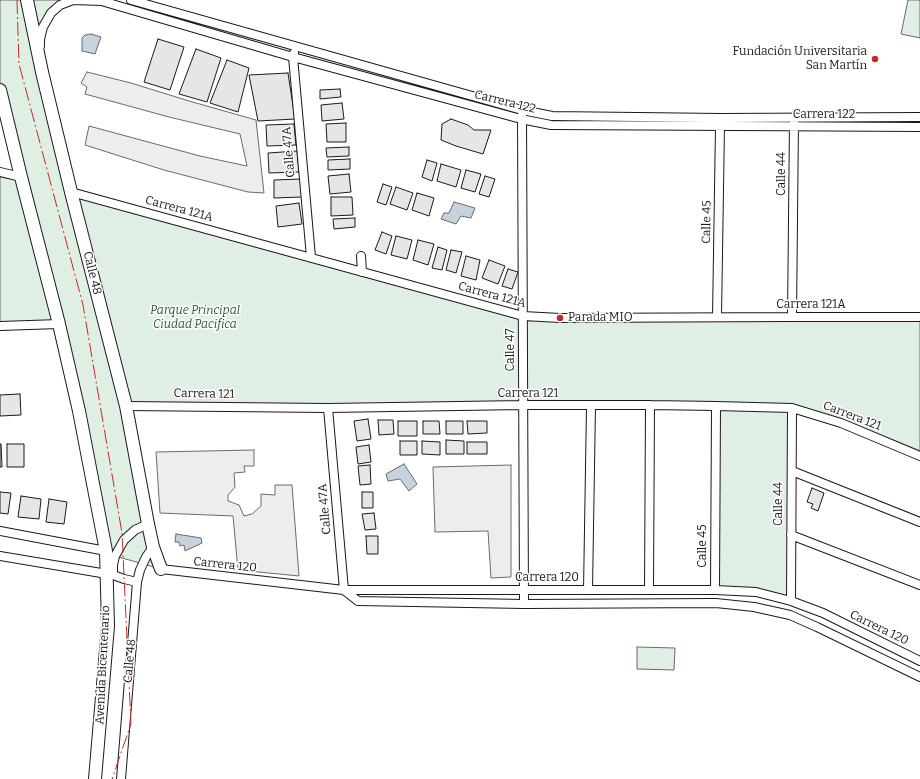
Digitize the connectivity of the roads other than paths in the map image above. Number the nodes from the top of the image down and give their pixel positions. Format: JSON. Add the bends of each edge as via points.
{"nodes":[{"id":1,"x":27,"y":0,"type":"edge"},
{"id":2,"x":131,"y":0,"type":"edge"},
{"id":3,"x":100,"y":1,"type":"edge"},
{"id":4,"x":296,"y":46,"type":"junction"},
{"id":5,"x":293,"y":57,"type":"junction"},
{"id":6,"x":42,"y":72,"type":"junction"},
{"id":7,"x":0,"y":90,"type":"edge"},
{"id":8,"x":522,"y":110,"type":"junction"},
{"id":9,"x":794,"y":117,"type":"junction"},
{"id":10,"x":920,"y":117,"type":"edge"},
{"id":11,"x":521,"y":119,"type":"junction"},
{"id":12,"x":720,"y":126,"type":"junction"},
{"id":13,"x":794,"y":127,"type":"junction"},
{"id":14,"x":920,"y":127,"type":"edge"},
{"id":15,"x":0,"y":172,"type":"edge"},
{"id":16,"x":20,"y":177,"type":"junction"},
{"id":17,"x":71,"y":192,"type":"junction"},
{"id":18,"x":361,"y":256,"type":"dead end"},
{"id":19,"x":311,"y":257,"type":"junction"},
{"id":20,"x":362,"y":272,"type":"junction"},
{"id":21,"x":523,"y":316,"type":"junction"},
{"id":22,"x":717,"y":317,"type":"junction"},
{"id":23,"x":792,"y":317,"type":"junction"},
{"id":24,"x":920,"y":317,"type":"edge"},
{"id":25,"x":59,"y":324,"type":"junction"},
{"id":26,"x":0,"y":326,"type":"edge"},
{"id":27,"x":126,"y":406,"type":"junction"},
{"id":28,"x":523,"y":406,"type":"junction"},
{"id":29,"x":590,"y":406,"type":"junction"},
{"id":30,"x":650,"y":406,"type":"junction"},
{"id":31,"x":716,"y":406,"type":"junction"},
{"id":32,"x":328,"y":408,"type":"junction"},
{"id":33,"x":792,"y":408,"type":"junction"},
{"id":34,"x":920,"y":456,"type":"edge"},
{"id":35,"x":792,"y":471,"type":"junction"},
{"id":36,"x":920,"y":522,"type":"edge"},
{"id":37,"x":148,"y":524,"type":"junction"},
{"id":38,"x":0,"y":531,"type":"edge"},
{"id":39,"x":791,"y":535,"type":"junction"},
{"id":40,"x":153,"y":547,"type":"junction"},
{"id":41,"x":106,"y":551,"type":"junction"},
{"id":42,"x":0,"y":556,"type":"edge"},
{"id":43,"x":161,"y":570,"type":"joint"},
{"id":44,"x":110,"y":574,"type":"junction"},
{"id":45,"x":137,"y":582,"type":"junction"},
{"id":46,"x":920,"y":585,"type":"edge"},
{"id":47,"x":344,"y":590,"type":"junction"},
{"id":48,"x":524,"y":590,"type":"junction"},
{"id":49,"x":588,"y":590,"type":"junction"},
{"id":50,"x":649,"y":590,"type":"junction"},
{"id":51,"x":715,"y":590,"type":"junction"},
{"id":52,"x":791,"y":601,"type":"junction"},
{"id":53,"x":524,"y":604,"type":"junction"},
{"id":54,"x":920,"y":661,"type":"edge"},
{"id":55,"x":920,"y":677,"type":"edge"},
{"id":56,"x":95,"y":779,"type":"edge"},
{"id":57,"x":121,"y":779,"type":"edge"}],
"edges":[{"from":1,"to":6,"type":"main road","name":"Calle 48"},
{"from":2,"to":4,"type":"street","name":"Carrera 122"},
{"from":3,"to":5,"type":"street","name":"Carrera 122"},
{"from":3,"to":6,"type":"street","name":"Carrera 122","via":[[73,0],[60,5],[51,13],[43,26],[40,39]]},
{"from":4,"to":5,"type":"street","name":"Calle 47A"},
{"from":4,"to":8,"type":"street","name":"Carrera 122"},
{"from":5,"to":11,"type":"street","name":"Carrera 122"},
{"from":5,"to":19,"type":"street","name":"Calle 47A"},
{"from":6,"to":17,"type":"main road","name":"Calle 48"},
{"from":7,"to":16,"type":"main road"},
{"from":8,"to":9,"type":"street","name":"Carrera 122","via":[[552,116]]},
{"from":8,"to":11,"type":"street","name":"Calle 47"},
{"from":9,"to":10,"type":"street","name":"Carrera 122"},
{"from":9,"to":13,"type":"street","name":"Calle 44"},
{"from":11,"to":12,"type":"street","name":"Carrera 122","via":[[551,125]]},
{"from":11,"to":21,"type":"street","name":"Calle 47"},
{"from":12,"to":13,"type":"street","name":"Carrera 122"},
{"from":12,"to":22,"type":"street","name":"Calle 45"},
{"from":13,"to":14,"type":"street","name":"Carrera 122"},
{"from":13,"to":23,"type":"street","name":"Calle 44"},
{"from":15,"to":16,"type":"street"},
{"from":16,"to":25,"type":"main road"},
{"from":17,"to":19,"type":"street","name":"Carrera 121A"},
{"from":17,"to":27,"type":"main road","name":"Calle 48"},
{"from":18,"to":20,"type":"street"},
{"from":19,"to":20,"type":"street","name":"Carrera 121A"},
{"from":20,"to":21,"type":"street","name":"Carrera 121A"},
{"from":21,"to":22,"type":"street","name":"Carrera 121A"},
{"from":21,"to":28,"type":"street","name":"Calle 47"},
{"from":22,"to":23,"type":"street","name":"Carrera 121A"},
{"from":23,"to":24,"type":"street","name":"Carrera 121A"},
{"from":25,"to":26,"type":"street"},
{"from":25,"to":41,"type":"main road"},
{"from":27,"to":32,"type":"street","name":"Carrera 121"},
{"from":27,"to":37,"type":"main road","name":"Calle 48"},
{"from":28,"to":29,"type":"street","name":"Carrera 121"},
{"from":28,"to":32,"type":"street","name":"Carrera 121"},
{"from":28,"to":48,"type":"street","name":"Calle 47"},
{"from":29,"to":30,"type":"street","name":"Carrera 121"},
{"from":29,"to":49,"type":"street"},
{"from":30,"to":31,"type":"street","name":"Carrera 121"},
{"from":30,"to":50,"type":"street"},
{"from":31,"to":33,"type":"street","name":"Carrera 121"},
{"from":31,"to":51,"type":"street","name":"Calle 45"},
{"from":32,"to":47,"type":"street","name":"Calle 47A"},
{"from":33,"to":34,"type":"street","name":"Carrera 121","via":[[841,423]]},
{"from":33,"to":35,"type":"street","name":"Calle 44"},
{"from":35,"to":36,"type":"street"},
{"from":35,"to":39,"type":"street","name":"Calle 44"},
{"from":37,"to":40,"type":"main road","name":"Calle 48"},
{"from":37,"to":44,"type":"street","via":[[135,530],[124,540]]},
{"from":38,"to":41,"type":"street"},
{"from":39,"to":46,"type":"street"},
{"from":39,"to":52,"type":"street","name":"Calle 44"},
{"from":40,"to":43,"type":"main road","name":"Calle 48"},
{"from":40,"to":45,"type":"street","name":"Calle 48","via":[[140,570]]},
{"from":41,"to":44,"type":"main road","name":"Avenida Bicentenario"},
{"from":42,"to":44,"type":"street"},
{"from":43,"to":47,"type":"street","name":"Carrera 120"},
{"from":44,"to":45,"type":"street"},
{"from":44,"to":56,"type":"main road","name":"Avenida Bicentenario"},
{"from":45,"to":57,"type":"street","name":"Calle 48"},
{"from":47,"to":48,"type":"street","name":"Carrera 120"},
{"from":47,"to":53,"type":"street","via":[[358,601]]},
{"from":48,"to":49,"type":"street","name":"Carrera 120"},
{"from":48,"to":53,"type":"street","name":"Calle 47"},
{"from":49,"to":50,"type":"street","name":"Carrera 120"},
{"from":50,"to":51,"type":"street","name":"Carrera 120"},
{"from":51,"to":52,"type":"street","name":"Carrera 120","via":[[756,592]]},
{"from":52,"to":54,"type":"street","name":"Carrera 120","via":[[823,613]]},
{"from":53,"to":55,"type":"street","via":[[716,603],[754,607],[790,615]]}]}
